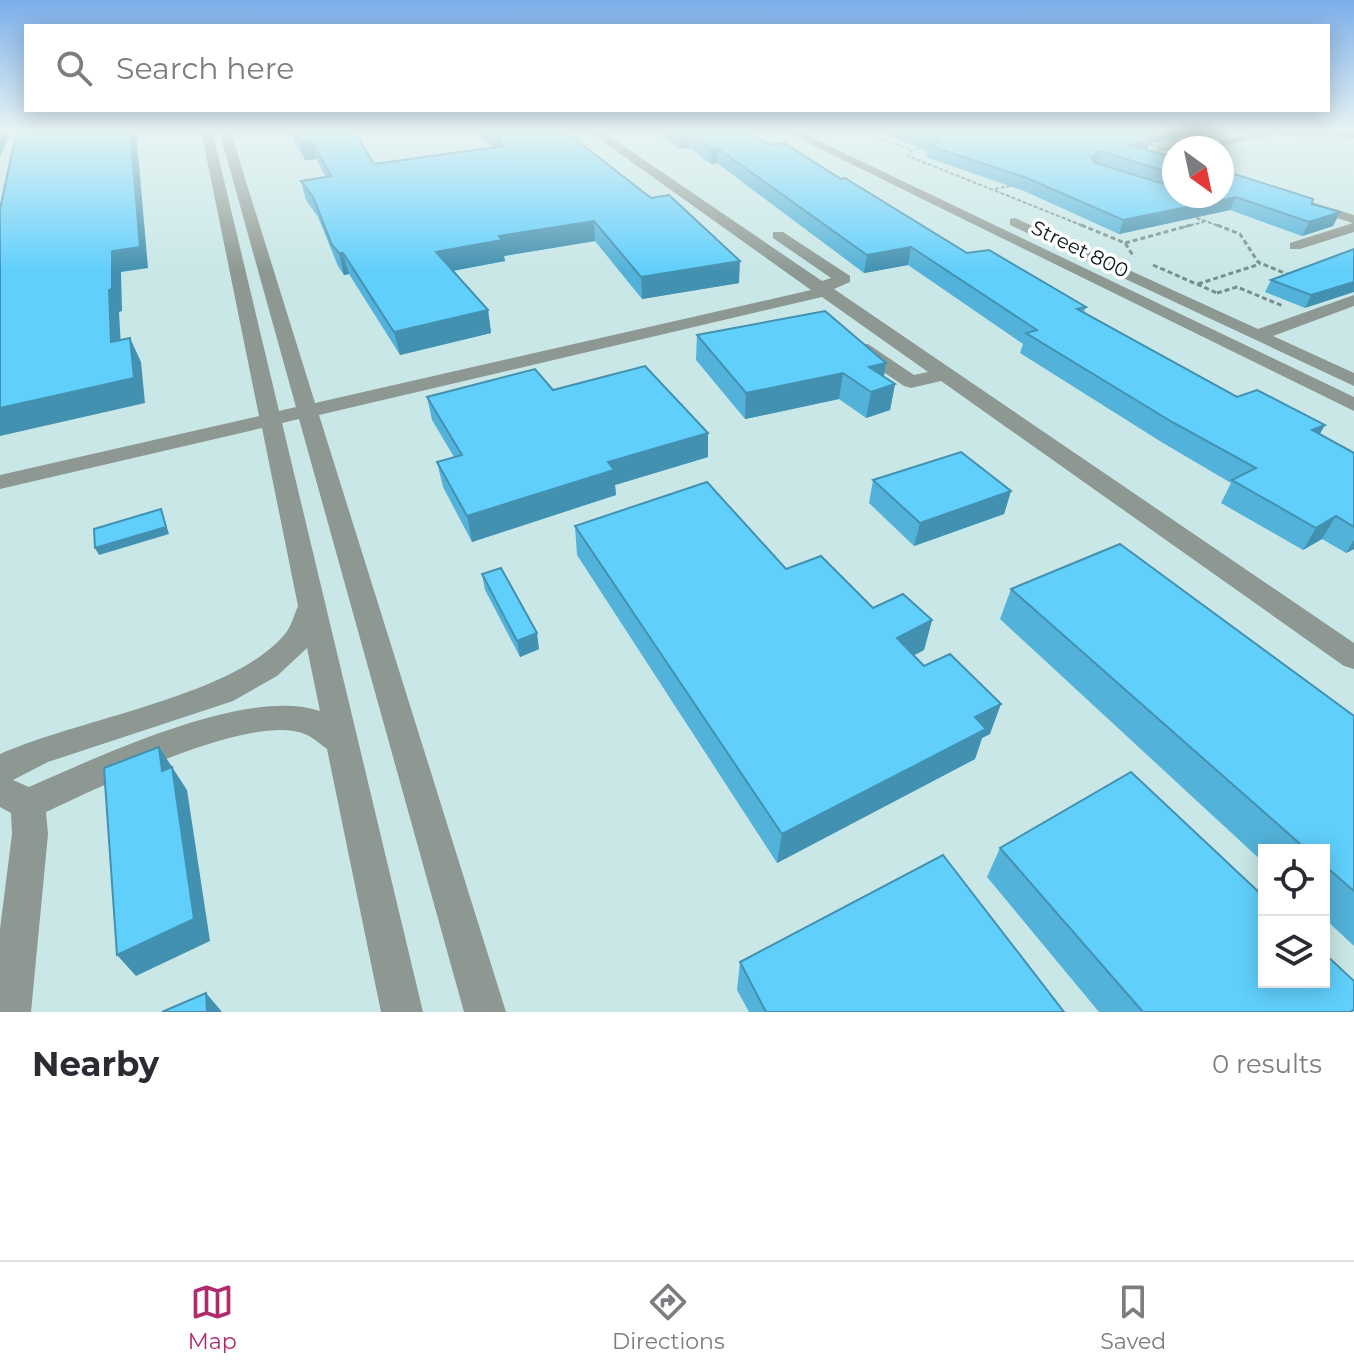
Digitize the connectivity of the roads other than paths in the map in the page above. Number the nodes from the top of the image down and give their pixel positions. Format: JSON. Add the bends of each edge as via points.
{"nodes":[{"id":1,"x":216,"y":177,"type":"edge"},
{"id":2,"x":238,"y":177,"type":"edge"},
{"id":3,"x":668,"y":177,"type":"edge"},
{"id":4,"x":886,"y":177,"type":"edge"},
{"id":5,"x":919,"y":177,"type":"edge"},
{"id":6,"x":929,"y":182,"type":"junction"},
{"id":7,"x":906,"y":187,"type":"junction"},
{"id":8,"x":1297,"y":201,"type":"edge"},
{"id":9,"x":1354,"y":219,"type":"edge"},
{"id":10,"x":1354,"y":227,"type":"edge"},
{"id":11,"x":777,"y":246,"type":"junction"},
{"id":12,"x":1295,"y":246,"type":"dead end"},
{"id":13,"x":824,"y":288,"type":"junction"},
{"id":14,"x":1354,"y":300,"type":"edge"},
{"id":15,"x":695,"y":321,"type":"junction"},
{"id":16,"x":715,"y":335,"type":"edge"},
{"id":17,"x":1258,"y":335,"type":"junction"},
{"id":18,"x":848,"y":339,"type":"edge"},
{"id":19,"x":906,"y":345,"type":"junction"},
{"id":20,"x":871,"y":355,"type":"junction"},
{"id":21,"x":947,"y":374,"type":"junction"},
{"id":22,"x":1354,"y":380,"type":"edge"},
{"id":23,"x":1354,"y":405,"type":"edge"},
{"id":24,"x":306,"y":411,"type":"junction"},
{"id":25,"x":269,"y":420,"type":"junction"},
{"id":26,"x":0,"y":482,"type":"edge"},
{"id":27,"x":311,"y":608,"type":"junction"},
{"id":28,"x":1354,"y":658,"type":"edge"},
{"id":29,"x":341,"y":741,"type":"junction"},
{"id":30,"x":0,"y":770,"type":"edge"},
{"id":31,"x":14,"y":797,"type":"edge"},
{"id":32,"x":10,"y":1012,"type":"edge"},
{"id":33,"x":402,"y":1012,"type":"edge"},
{"id":34,"x":485,"y":1012,"type":"edge"}],
"edges":[{"from":1,"to":25,"type":"street"},
{"from":2,"to":24,"type":"street"},
{"from":3,"to":11,"type":"street"},
{"from":4,"to":7,"type":"street","name":"Street 800"},
{"from":5,"to":6,"type":"street","name":"Street 800"},
{"from":6,"to":7,"type":"street"},
{"from":6,"to":17,"type":"street","name":"Street 800"},
{"from":7,"to":23,"type":"street","name":"Street 800"},
{"from":8,"to":9,"type":"street"},
{"from":10,"to":12,"type":"street"},
{"from":11,"to":13,"type":"street"},
{"from":11,"to":13,"type":"street","via":[[802,251],[844,279]]},
{"from":13,"to":15,"type":"street"},
{"from":13,"to":19,"type":"street"},
{"from":14,"to":17,"type":"street"},
{"from":15,"to":16,"type":"street"},
{"from":15,"to":24,"type":"street"},
{"from":17,"to":22,"type":"street","name":"Street 800"},
{"from":18,"to":20,"type":"street"},
{"from":19,"to":20,"type":"street"},
{"from":19,"to":21,"type":"street"},
{"from":20,"to":21,"type":"street","via":[[911,382]]},
{"from":21,"to":28,"type":"street"},
{"from":24,"to":25,"type":"street"},
{"from":24,"to":34,"type":"street"},
{"from":25,"to":26,"type":"street"},
{"from":25,"to":27,"type":"street"},
{"from":27,"to":29,"type":"street"},
{"from":27,"to":30,"type":"street","via":[[298,639],[267,668],[233,686],[38,752]]},
{"from":29,"to":31,"type":"street","via":[[313,722],[274,717],[229,725]]},
{"from":29,"to":33,"type":"street"},
{"from":31,"to":32,"type":"street","via":[[30,834]]}]}
